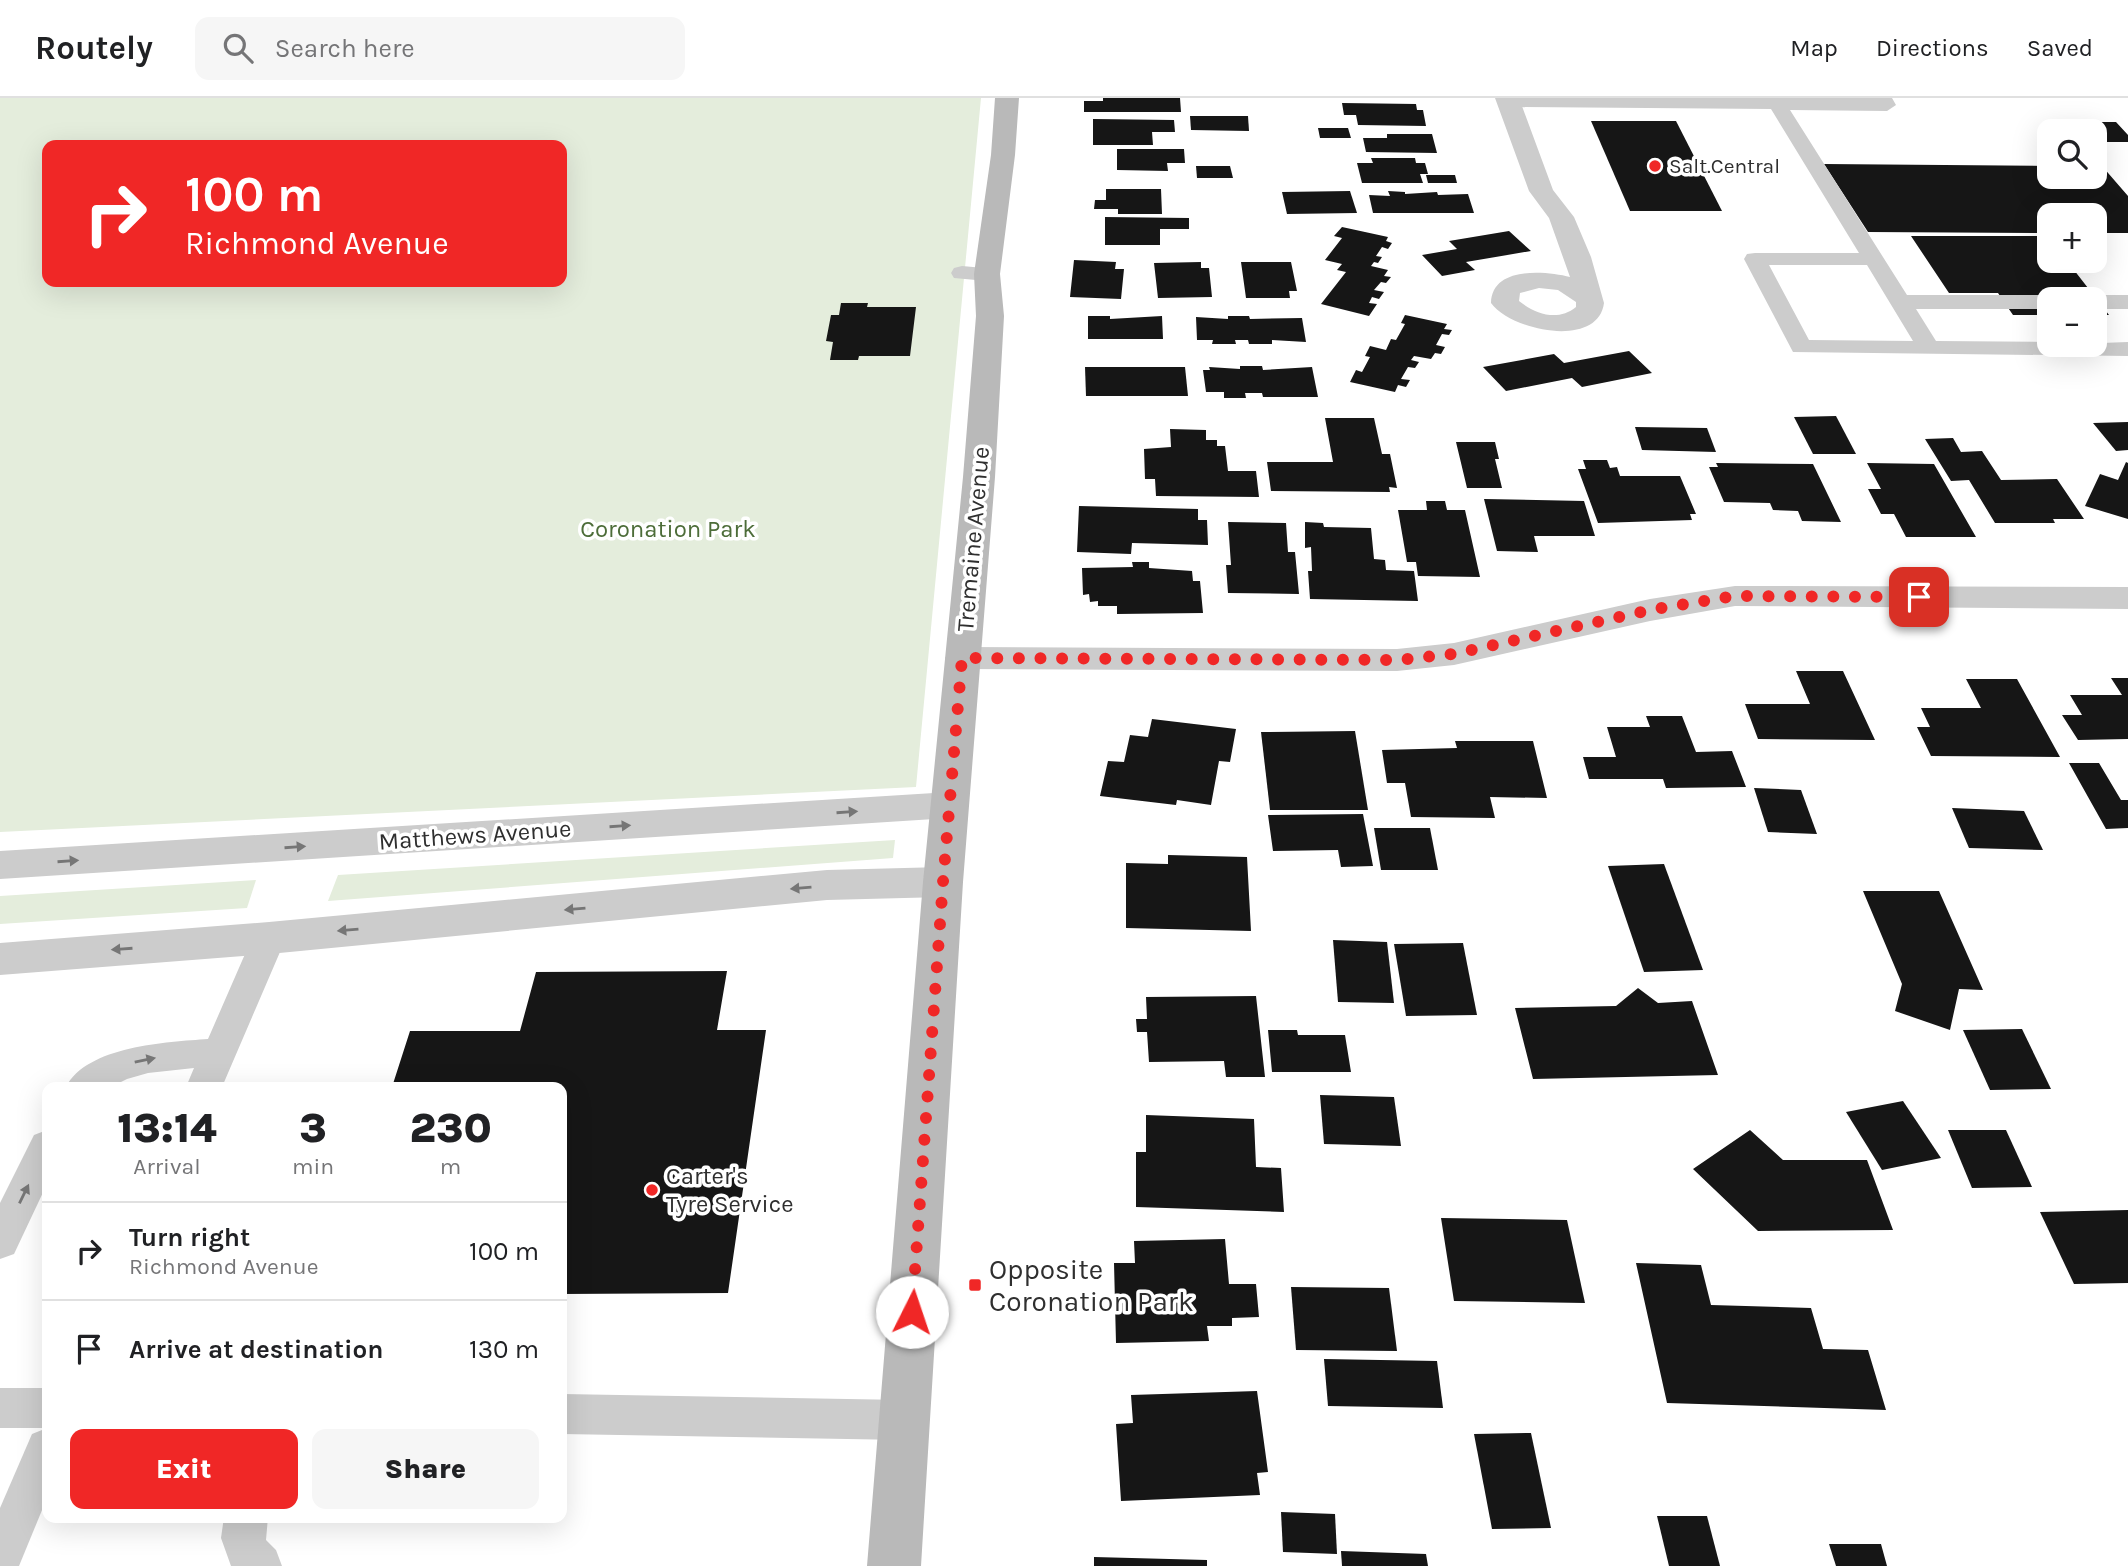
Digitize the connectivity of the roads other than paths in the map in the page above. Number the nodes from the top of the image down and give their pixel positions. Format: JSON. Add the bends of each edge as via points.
{"nodes":[{"id":1,"x":1007,"y":98,"type":"edge"},
{"id":2,"x":1882,"y":98,"type":"edge"},
{"id":3,"x":1508,"y":100,"type":"edge"},
{"id":4,"x":1777,"y":104,"type":"junction"},
{"id":5,"x":1578,"y":257,"type":"junction"},
{"id":6,"x":1873,"y":259,"type":"junction"},
{"id":7,"x":1553,"y":281,"type":"junction"},
{"id":8,"x":1900,"y":302,"type":"junction"},
{"id":9,"x":2037,"y":302,"type":"edge"},
{"id":10,"x":2107,"y":302,"type":"edge"},
{"id":11,"x":2128,"y":302,"type":"edge"},
{"id":12,"x":1590,"y":303,"type":"junction"},
{"id":13,"x":1929,"y":348,"type":"junction"},
{"id":14,"x":2128,"y":349,"type":"edge"},
{"id":15,"x":2128,"y":598,"type":"edge"},
{"id":16,"x":962,"y":658,"type":"junction"},
{"id":17,"x":950,"y":805,"type":"junction"},
{"id":18,"x":0,"y":865,"type":"edge"},
{"id":19,"x":943,"y":882,"type":"junction"},
{"id":20,"x":269,"y":938,"type":"junction"},
{"id":21,"x":0,"y":959,"type":"edge"},
{"id":22,"x":219,"y":1052,"type":"junction"},
{"id":23,"x":90,"y":1082,"type":"edge"},
{"id":24,"x":206,"y":1082,"type":"edge"},
{"id":25,"x":42,"y":1156,"type":"edge"},
{"id":26,"x":0,"y":1242,"type":"edge"},
{"id":27,"x":0,"y":1408,"type":"edge"},
{"id":28,"x":42,"y":1408,"type":"edge"},
{"id":29,"x":567,"y":1414,"type":"edge"},
{"id":30,"x":904,"y":1420,"type":"junction"},
{"id":31,"x":42,"y":1460,"type":"edge"},
{"id":32,"x":245,"y":1523,"type":"edge"},
{"id":33,"x":3,"y":1552,"type":"dead end"},
{"id":34,"x":260,"y":1566,"type":"edge"},
{"id":35,"x":894,"y":1566,"type":"edge"}],
"edges":[{"from":1,"to":16,"type":"main road","name":"Tremaine Avenue","via":[[990,237],[975,274],[990,316]]},
{"from":2,"to":4,"type":"lane","via":[[1887,105]]},
{"from":3,"to":4,"type":"lane"},
{"from":3,"to":5,"type":"street","via":[[1541,191],[1561,216]]},
{"from":4,"to":6,"type":"lane"},
{"from":5,"to":7,"type":"street","via":[[1574,269]]},
{"from":5,"to":12,"type":"street"},
{"from":6,"to":8,"type":"lane"},
{"from":6,"to":13,"type":"lane","via":[[1755,259],[1801,347]]},
{"from":7,"to":12,"type":"street","via":[[1577,289]]},
{"from":7,"to":12,"type":"street","via":[[1515,284],[1507,289],[1505,303],[1521,316],[1548,323],[1584,316]]},
{"from":8,"to":9,"type":"lane"},
{"from":8,"to":13,"type":"lane"},
{"from":10,"to":11,"type":"lane"},
{"from":13,"to":14,"type":"lane"},
{"from":15,"to":16,"type":"street","via":[[1735,596],[1454,654],[1397,660]]},
{"from":16,"to":17,"type":"main road","name":"Tremaine Avenue"},
{"from":18,"to":17,"type":"street","name":"Matthews Avenue","one_way":true},
{"from":17,"to":19,"type":"main road","name":"Tremaine Avenue"},
{"from":19,"to":20,"type":"street","one_way":true,"via":[[827,885]]},
{"from":19,"to":30,"type":"main road","name":"Tremaine Avenue"},
{"from":20,"to":21,"type":"street","one_way":true},
{"from":20,"to":22,"type":"lane"},
{"from":23,"to":22,"type":"lane","one_way":true,"via":[[119,1066],[151,1058]]},
{"from":22,"to":24,"type":"lane"},
{"from":26,"to":25,"type":"lane","one_way":true},
{"from":27,"to":28,"type":"lane"},
{"from":29,"to":30,"type":"lane"},
{"from":30,"to":35,"type":"main road","name":"Tremaine Avenue"},
{"from":31,"to":33,"type":"lane"},
{"from":32,"to":34,"type":"lane","via":[[243,1543],[250,1559]]}]}
